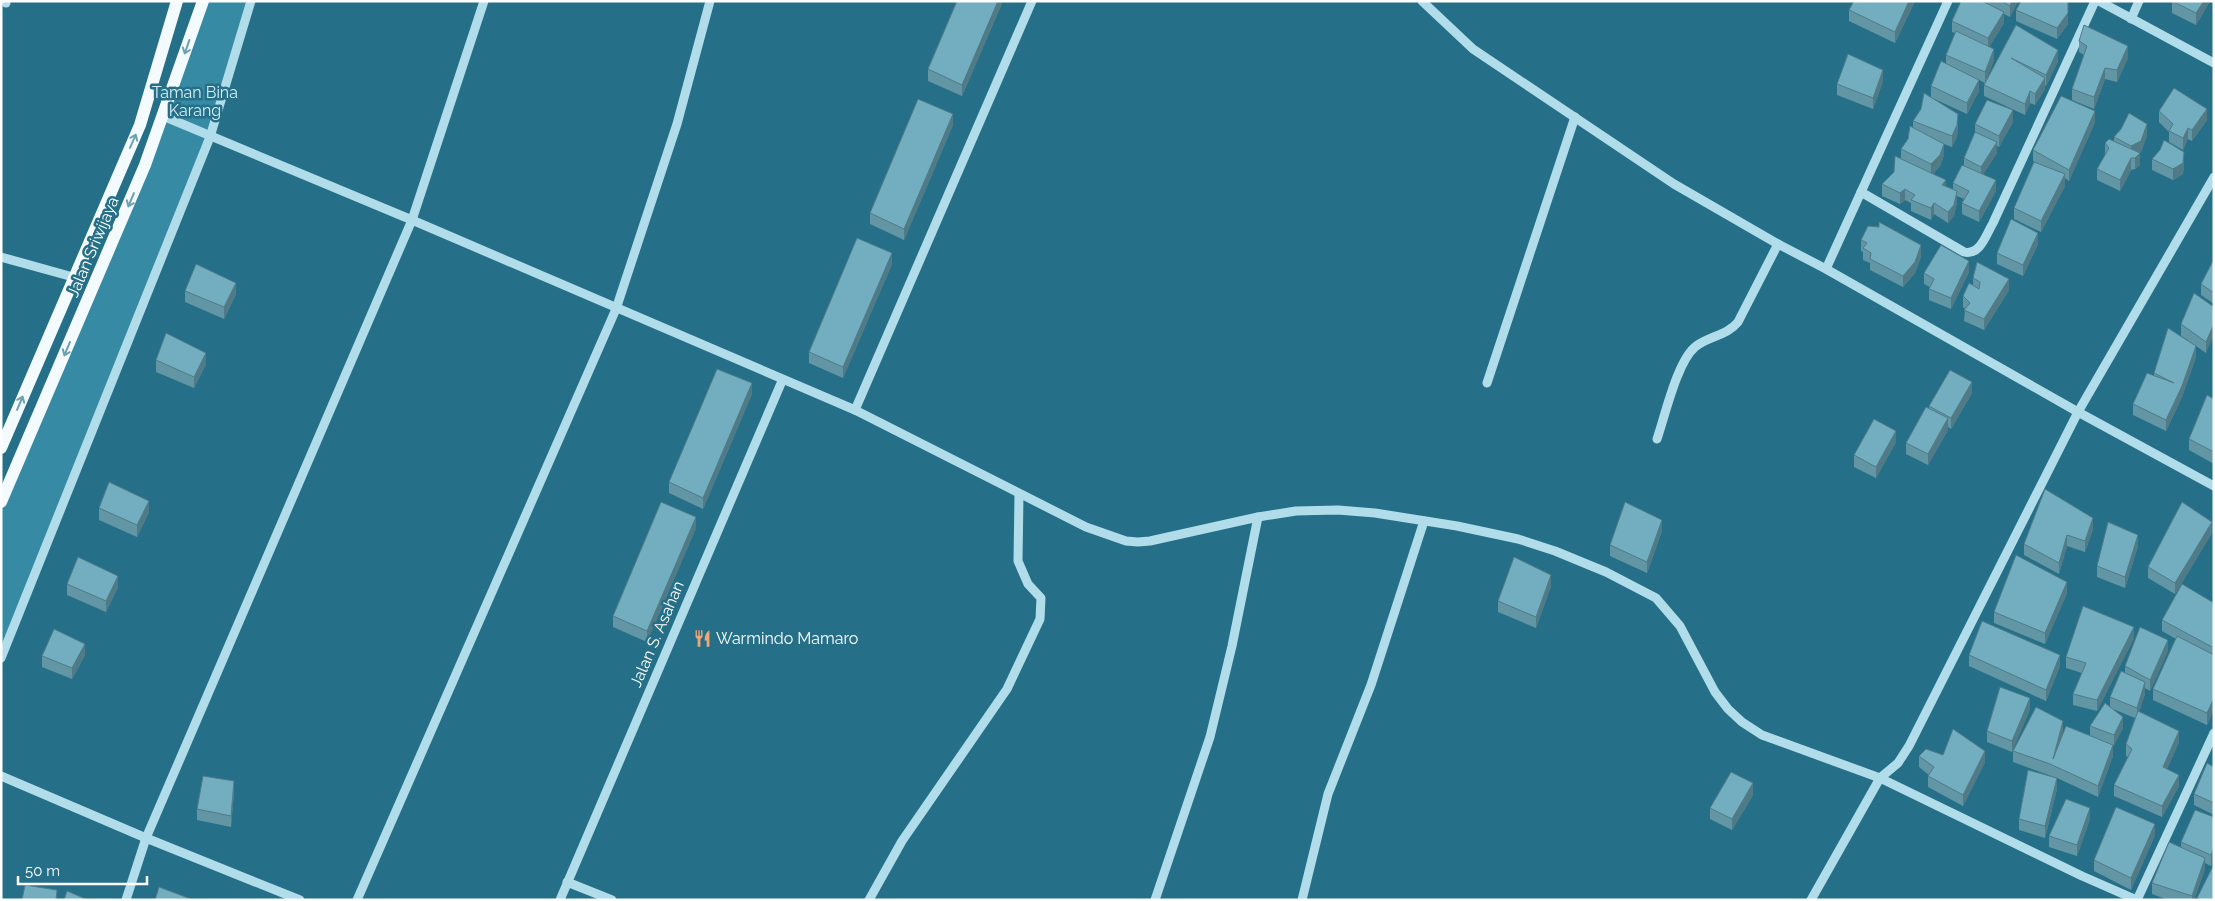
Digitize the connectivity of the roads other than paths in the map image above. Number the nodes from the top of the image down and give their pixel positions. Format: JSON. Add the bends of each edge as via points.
{"nodes":[{"id":1,"x":177,"y":1,"type":"edge"},
{"id":2,"x":203,"y":1,"type":"edge"},
{"id":3,"x":251,"y":1,"type":"edge"},
{"id":4,"x":484,"y":1,"type":"edge"},
{"id":5,"x":710,"y":1,"type":"edge"},
{"id":6,"x":1032,"y":1,"type":"edge"},
{"id":7,"x":1422,"y":1,"type":"edge"},
{"id":8,"x":1948,"y":1,"type":"edge"},
{"id":9,"x":2097,"y":1,"type":"edge"},
{"id":10,"x":2139,"y":1,"type":"edge"},
{"id":11,"x":2130,"y":19,"type":"junction"},
{"id":12,"x":2214,"y":63,"type":"edge"},
{"id":13,"x":163,"y":116,"type":"junction"},
{"id":14,"x":1575,"y":117,"type":"junction"},
{"id":15,"x":210,"y":137,"type":"junction"},
{"id":16,"x":2214,"y":177,"type":"edge"},
{"id":17,"x":1861,"y":192,"type":"junction"},
{"id":18,"x":412,"y":220,"type":"junction"},
{"id":19,"x":1778,"y":244,"type":"junction"},
{"id":20,"x":1,"y":257,"type":"edge"},
{"id":21,"x":1826,"y":269,"type":"junction"},
{"id":22,"x":73,"y":277,"type":"junction"},
{"id":23,"x":616,"y":309,"type":"junction"},
{"id":24,"x":782,"y":380,"type":"junction"},
{"id":25,"x":1487,"y":383,"type":"dead end"},
{"id":26,"x":855,"y":410,"type":"junction"},
{"id":27,"x":2078,"y":412,"type":"junction"},
{"id":28,"x":1657,"y":439,"type":"dead end"},
{"id":29,"x":1,"y":448,"type":"edge"},
{"id":30,"x":2214,"y":486,"type":"edge"},
{"id":31,"x":1018,"y":494,"type":"junction"},
{"id":32,"x":1,"y":502,"type":"edge"},
{"id":33,"x":1258,"y":517,"type":"junction"},
{"id":34,"x":1424,"y":521,"type":"junction"},
{"id":35,"x":1,"y":658,"type":"edge"},
{"id":36,"x":2214,"y":734,"type":"edge"},
{"id":37,"x":1,"y":776,"type":"edge"},
{"id":38,"x":1880,"y":778,"type":"junction"},
{"id":39,"x":146,"y":838,"type":"junction"},
{"id":40,"x":567,"y":882,"type":"junction"},
{"id":41,"x":126,"y":900,"type":"edge"},
{"id":42,"x":300,"y":900,"type":"edge"},
{"id":43,"x":357,"y":900,"type":"edge"},
{"id":44,"x":560,"y":900,"type":"edge"},
{"id":45,"x":612,"y":900,"type":"edge"},
{"id":46,"x":868,"y":900,"type":"edge"},
{"id":47,"x":1156,"y":900,"type":"edge"},
{"id":48,"x":1302,"y":900,"type":"edge"},
{"id":49,"x":1812,"y":900,"type":"edge"},
{"id":50,"x":2137,"y":900,"type":"edge"}],
"edges":[{"from":22,"to":1,"type":"main road","name":"Jalan Sriwijaya","one_way":true,"via":[[140,125]]},
{"from":2,"to":13,"type":"main road","name":"Jalan Sriwijaya","one_way":true},
{"from":3,"to":15,"type":"street"},
{"from":4,"to":18,"type":"street"},
{"from":5,"to":23,"type":"street","via":[[678,124]]},
{"from":6,"to":26,"type":"street"},
{"from":7,"to":14,"type":"street","via":[[1473,48]]},
{"from":8,"to":17,"type":"street"},
{"from":9,"to":11,"type":"street"},
{"from":9,"to":17,"type":"street","via":[[1978,250],[1969,254],[1964,252]]},
{"from":10,"to":11,"type":"street"},
{"from":11,"to":12,"type":"street"},
{"from":13,"to":15,"type":"street"},
{"from":13,"to":32,"type":"main road","name":"Jalan Sriwijaya","one_way":true,"via":[[90,298]]},
{"from":14,"to":19,"type":"street","via":[[1674,184]]},
{"from":14,"to":25,"type":"street"},
{"from":15,"to":18,"type":"street"},
{"from":15,"to":35,"type":"street"},
{"from":16,"to":27,"type":"street"},
{"from":17,"to":21,"type":"street"},
{"from":18,"to":23,"type":"street"},
{"from":18,"to":39,"type":"street"},
{"from":19,"to":21,"type":"street"},
{"from":19,"to":28,"type":"street","via":[[1738,322],[1733,328],[1696,346],[1682,364]]},
{"from":20,"to":22,"type":"street"},
{"from":21,"to":27,"type":"street"},
{"from":29,"to":22,"type":"main road","name":"Jalan Sriwijaya","one_way":true},
{"from":23,"to":24,"type":"street"},
{"from":23,"to":43,"type":"street"},
{"from":24,"to":26,"type":"street"},
{"from":24,"to":40,"type":"street","name":"Jalan S. Asahan"},
{"from":26,"to":31,"type":"street"},
{"from":27,"to":30,"type":"street"},
{"from":27,"to":38,"type":"street","via":[[1909,746],[1898,764]]},
{"from":31,"to":33,"type":"street","via":[[1086,527],[1132,541],[1150,541]]},
{"from":31,"to":46,"type":"street","via":[[1018,561],[1028,584],[1042,598],[1040,619],[1007,689],[902,841]]},
{"from":33,"to":34,"type":"street","via":[[1296,511],[1338,510]]},
{"from":33,"to":47,"type":"street","via":[[1210,737]]},
{"from":34,"to":38,"type":"street","via":[[1518,539],[1555,551],[1656,598],[1680,626],[1715,692],[1742,722],[1762,735]]},
{"from":34,"to":48,"type":"street","via":[[1371,685],[1328,794]]},
{"from":36,"to":50,"type":"street"},
{"from":37,"to":39,"type":"street"},
{"from":38,"to":49,"type":"street"},
{"from":38,"to":50,"type":"street"},
{"from":39,"to":41,"type":"street"},
{"from":39,"to":42,"type":"street"},
{"from":40,"to":44,"type":"street","name":"Jalan S. Asahan"},
{"from":40,"to":45,"type":"street"}]}
